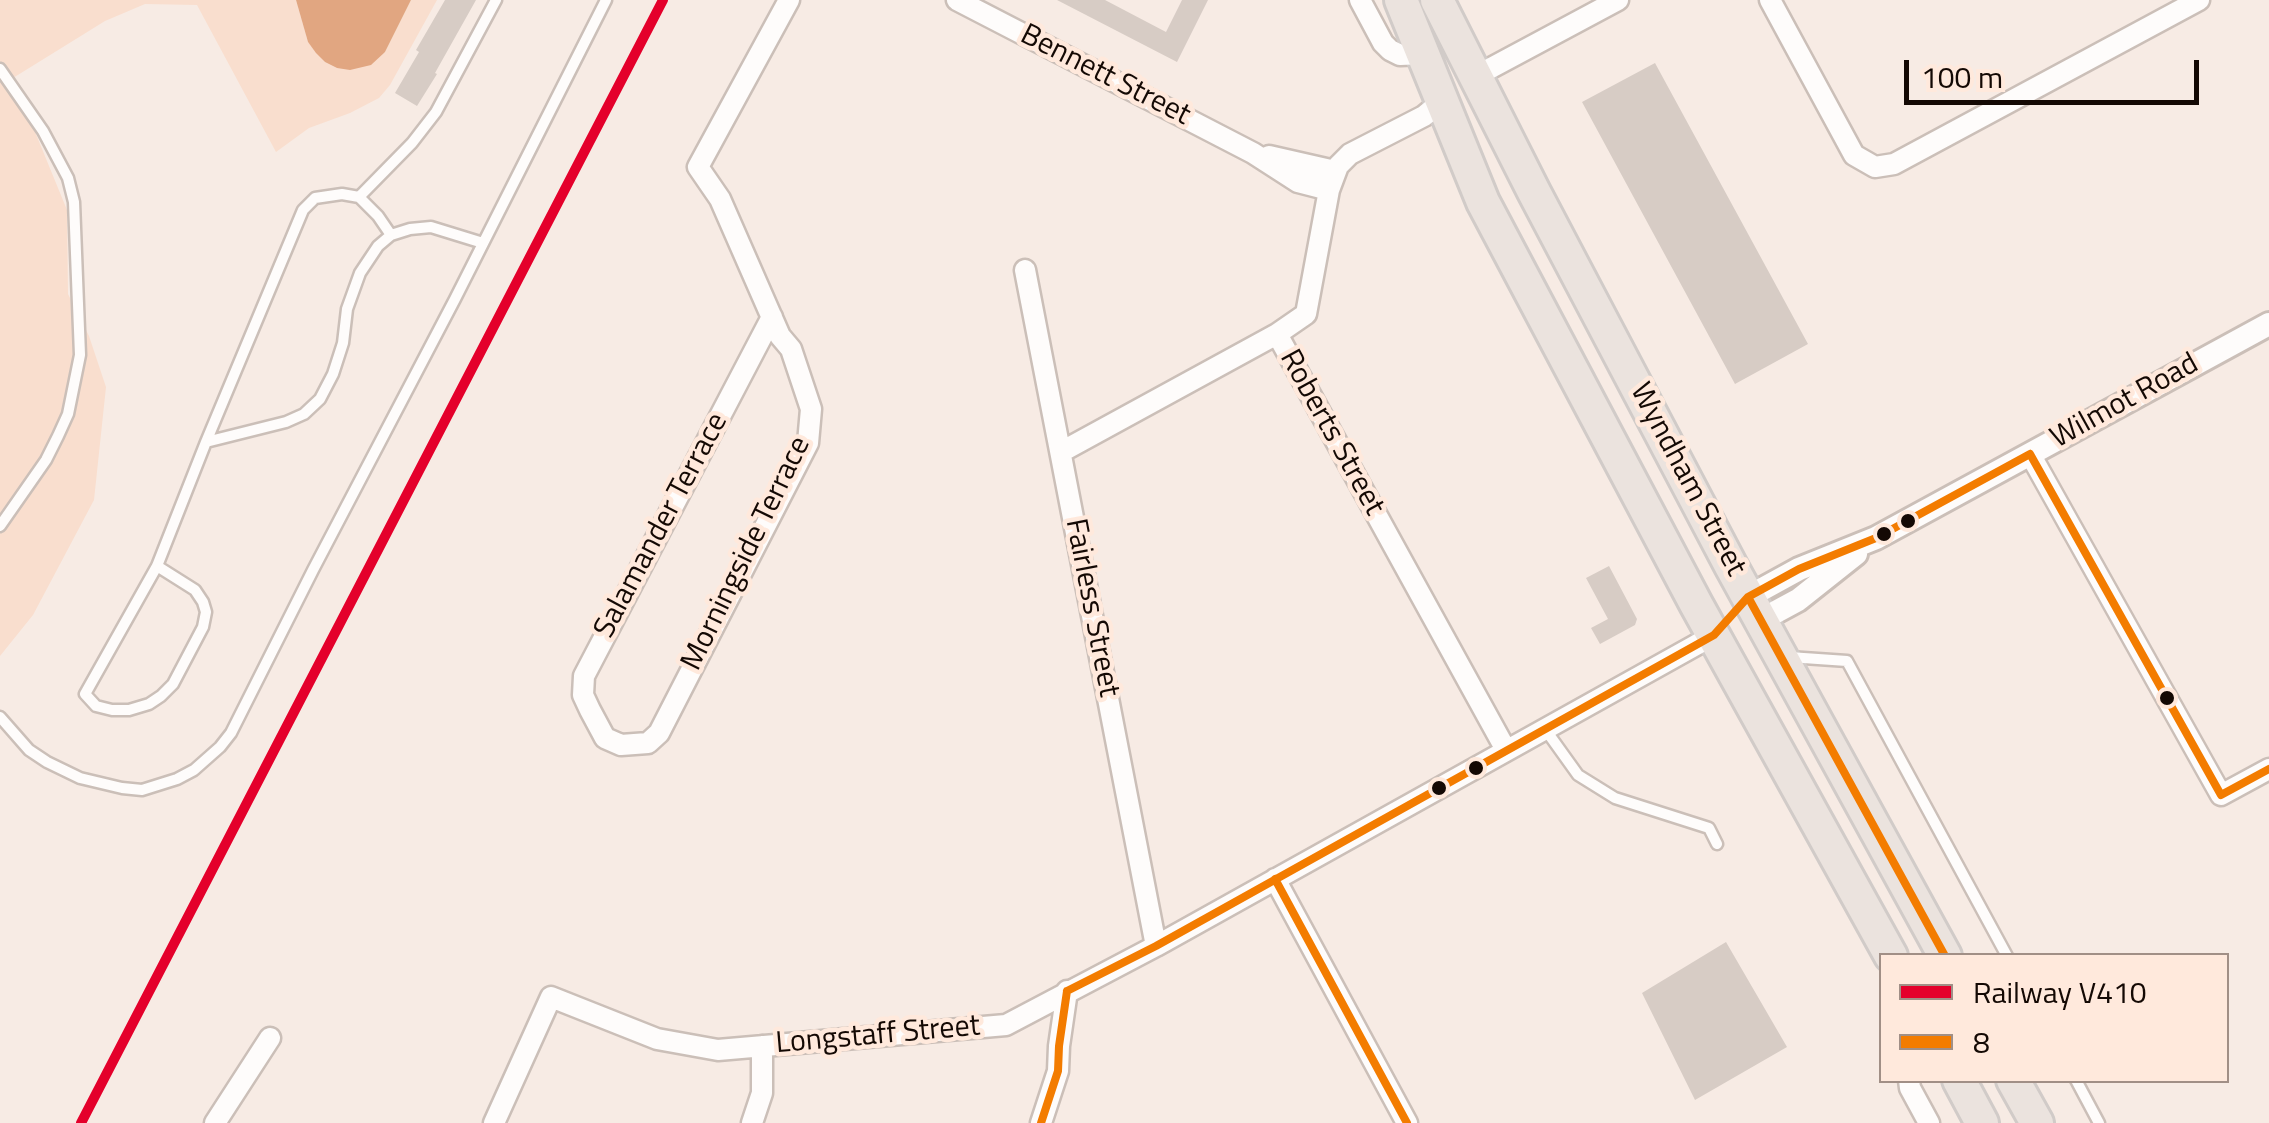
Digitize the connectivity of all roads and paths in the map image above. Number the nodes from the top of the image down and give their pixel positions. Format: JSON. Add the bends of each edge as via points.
{"nodes":[{"id":1,"x":496,"y":0,"type":"edge"},
{"id":2,"x":606,"y":0,"type":"edge"},
{"id":3,"x":789,"y":0,"type":"edge"},
{"id":4,"x":958,"y":0,"type":"edge"},
{"id":5,"x":1360,"y":0,"type":"edge"},
{"id":6,"x":1401,"y":0,"type":"edge"},
{"id":7,"x":1438,"y":0,"type":"edge"},
{"id":8,"x":1618,"y":0,"type":"edge"},
{"id":9,"x":1770,"y":0,"type":"edge"},
{"id":10,"x":2199,"y":0,"type":"edge"},
{"id":11,"x":1423,"y":54,"type":"junction"},
{"id":12,"x":0,"y":68,"type":"edge"},
{"id":13,"x":1476,"y":76,"type":"junction"},
{"id":14,"x":1441,"y":102,"type":"junction"},
{"id":15,"x":1332,"y":180,"type":"junction"},
{"id":16,"x":358,"y":197,"type":"junction"},
{"id":17,"x":391,"y":235,"type":"junction"},
{"id":18,"x":483,"y":243,"type":"junction"},
{"id":19,"x":1025,"y":270,"type":"dead end"},
{"id":20,"x":772,"y":316,"type":"junction"},
{"id":21,"x":2269,"y":324,"type":"edge"},
{"id":22,"x":1277,"y":334,"type":"junction"},
{"id":23,"x":206,"y":442,"type":"junction"},
{"id":24,"x":1060,"y":452,"type":"junction"},
{"id":25,"x":2030,"y":454,"type":"junction"},
{"id":26,"x":0,"y":526,"type":"edge"},
{"id":27,"x":157,"y":566,"type":"junction"},
{"id":28,"x":1754,"y":608,"type":"junction"},
{"id":29,"x":1714,"y":636,"type":"junction"},
{"id":30,"x":1782,"y":657,"type":"junction"},
{"id":31,"x":0,"y":716,"type":"edge"},
{"id":32,"x":1545,"y":728,"type":"junction"},
{"id":33,"x":606,"y":738,"type":"joint"},
{"id":34,"x":1506,"y":750,"type":"junction"},
{"id":35,"x":2269,"y":769,"type":"edge"},
{"id":36,"x":1717,"y":844,"type":"dead end"},
{"id":37,"x":1275,"y":879,"type":"junction"},
{"id":38,"x":1156,"y":946,"type":"junction"},
{"id":39,"x":1889,"y":953,"type":"edge"},
{"id":40,"x":1942,"y":953,"type":"edge"},
{"id":41,"x":2006,"y":953,"type":"edge"},
{"id":42,"x":1067,"y":991,"type":"junction"},
{"id":43,"x":270,"y":1038,"type":"dead end"},
{"id":44,"x":762,"y":1046,"type":"junction"},
{"id":45,"x":1909,"y":1083,"type":"edge"},
{"id":46,"x":1961,"y":1083,"type":"edge"},
{"id":47,"x":2016,"y":1083,"type":"edge"},
{"id":48,"x":2078,"y":1083,"type":"edge"},
{"id":49,"x":216,"y":1123,"type":"edge"},
{"id":50,"x":494,"y":1123,"type":"edge"},
{"id":51,"x":752,"y":1123,"type":"edge"},
{"id":52,"x":1041,"y":1123,"type":"edge"},
{"id":53,"x":1408,"y":1123,"type":"edge"},
{"id":54,"x":1928,"y":1123,"type":"edge"},
{"id":55,"x":1982,"y":1123,"type":"edge"},
{"id":56,"x":2037,"y":1123,"type":"edge"},
{"id":57,"x":2099,"y":1123,"type":"edge"}],
"edges":[{"from":1,"to":16,"type":"lane","via":[[436,112]]},
{"from":2,"to":18,"type":"lane"},
{"from":3,"to":20,"type":"street","name":"Morningside Terrace","via":[[698,167],[720,200]]},
{"from":4,"to":15,"type":"street","name":"Bennett Street","via":[[1298,182]]},
{"from":5,"to":11,"type":"street","via":[[1390,50]]},
{"from":6,"to":11,"type":"highway","name":"Wyndham Street"},
{"from":7,"to":13,"type":"highway","name":"Wyndham Street"},
{"from":8,"to":13,"type":"street"},
{"from":9,"to":10,"type":"street","via":[[1854,156],[1875,167],[1894,164]]},
{"from":11,"to":14,"type":"highway","name":"Wyndham Street"},
{"from":12,"to":26,"type":"lane","via":[[68,178],[80,356],[58,436]]},
{"from":13,"to":14,"type":"highway"},
{"from":13,"to":28,"type":"highway","name":"Wyndham Street"},
{"from":14,"to":15,"type":"street","via":[[1350,154]]},
{"from":14,"to":29,"type":"highway","name":"Wyndham Street","via":[[1483,202]]},
{"from":15,"to":22,"type":"street","name":"Roberts Street","via":[[1306,314]]},
{"from":16,"to":17,"type":"lane"},
{"from":16,"to":23,"type":"lane","via":[[315,198],[303,210]]},
{"from":17,"to":18,"type":"lane","via":[[431,227]]},
{"from":17,"to":23,"type":"lane","via":[[360,273],[320,399],[286,422]]},
{"from":18,"to":31,"type":"lane","via":[[231,734],[208,760],[142,790],[103,785],[29,750]]},
{"from":19,"to":24,"type":"street","name":"Fairless Street"},
{"from":20,"to":33,"type":"street","name":"Salamander Terrace","via":[[584,676],[583,695]]},
{"from":20,"to":33,"type":"street","name":"Morningside Terrace","via":[[811,409],[808,443],[658,733],[636,745]]},
{"from":21,"to":25,"type":"street","name":"Wilmot Road"},
{"from":22,"to":24,"type":"street"},
{"from":22,"to":34,"type":"street","name":"Roberts Street"},
{"from":23,"to":27,"type":"lane"},
{"from":24,"to":38,"type":"street","name":"Fairless Street"},
{"from":25,"to":28,"type":"street","name":"Wilmot Road","via":[[1876,538],[1798,600]]},
{"from":25,"to":35,"type":"street","via":[[2221,795]]},
{"from":27,"to":27,"type":"lane","via":[[195,590],[206,612],[203,627],[161,696],[129,710],[96,706],[84,694]]},
{"from":28,"to":29,"type":"highway"},
{"from":28,"to":30,"type":"highway","name":"Wyndham Street"},
{"from":29,"to":32,"type":"street","name":"Longstaff Street"},
{"from":29,"to":39,"type":"highway","name":"Wyndham Street"},
{"from":30,"to":40,"type":"highway","name":"Wyndham Street"},
{"from":30,"to":41,"type":"lane","via":[[1847,661]]},
{"from":32,"to":34,"type":"street","name":"Longstaff Street"},
{"from":32,"to":36,"type":"lane","via":[[1578,775],[1615,798],[1709,828]]},
{"from":34,"to":37,"type":"street","name":"Longstaff Street"},
{"from":37,"to":38,"type":"street","name":"Longstaff Street"},
{"from":37,"to":53,"type":"street"},
{"from":38,"to":42,"type":"street","name":"Longstaff Street"},
{"from":42,"to":44,"type":"street","name":"Longstaff Street","via":[[1006,1024]]},
{"from":42,"to":52,"type":"street","via":[[1058,1071]]},
{"from":43,"to":49,"type":"street"},
{"from":44,"to":50,"type":"street","name":"Longstaff Street","via":[[718,1050],[656,1040],[550,997]]},
{"from":44,"to":51,"type":"street","via":[[762,1094]]},
{"from":45,"to":54,"type":"street"},
{"from":46,"to":55,"type":"highway"},
{"from":47,"to":56,"type":"highway"},
{"from":48,"to":57,"type":"lane"}]}
